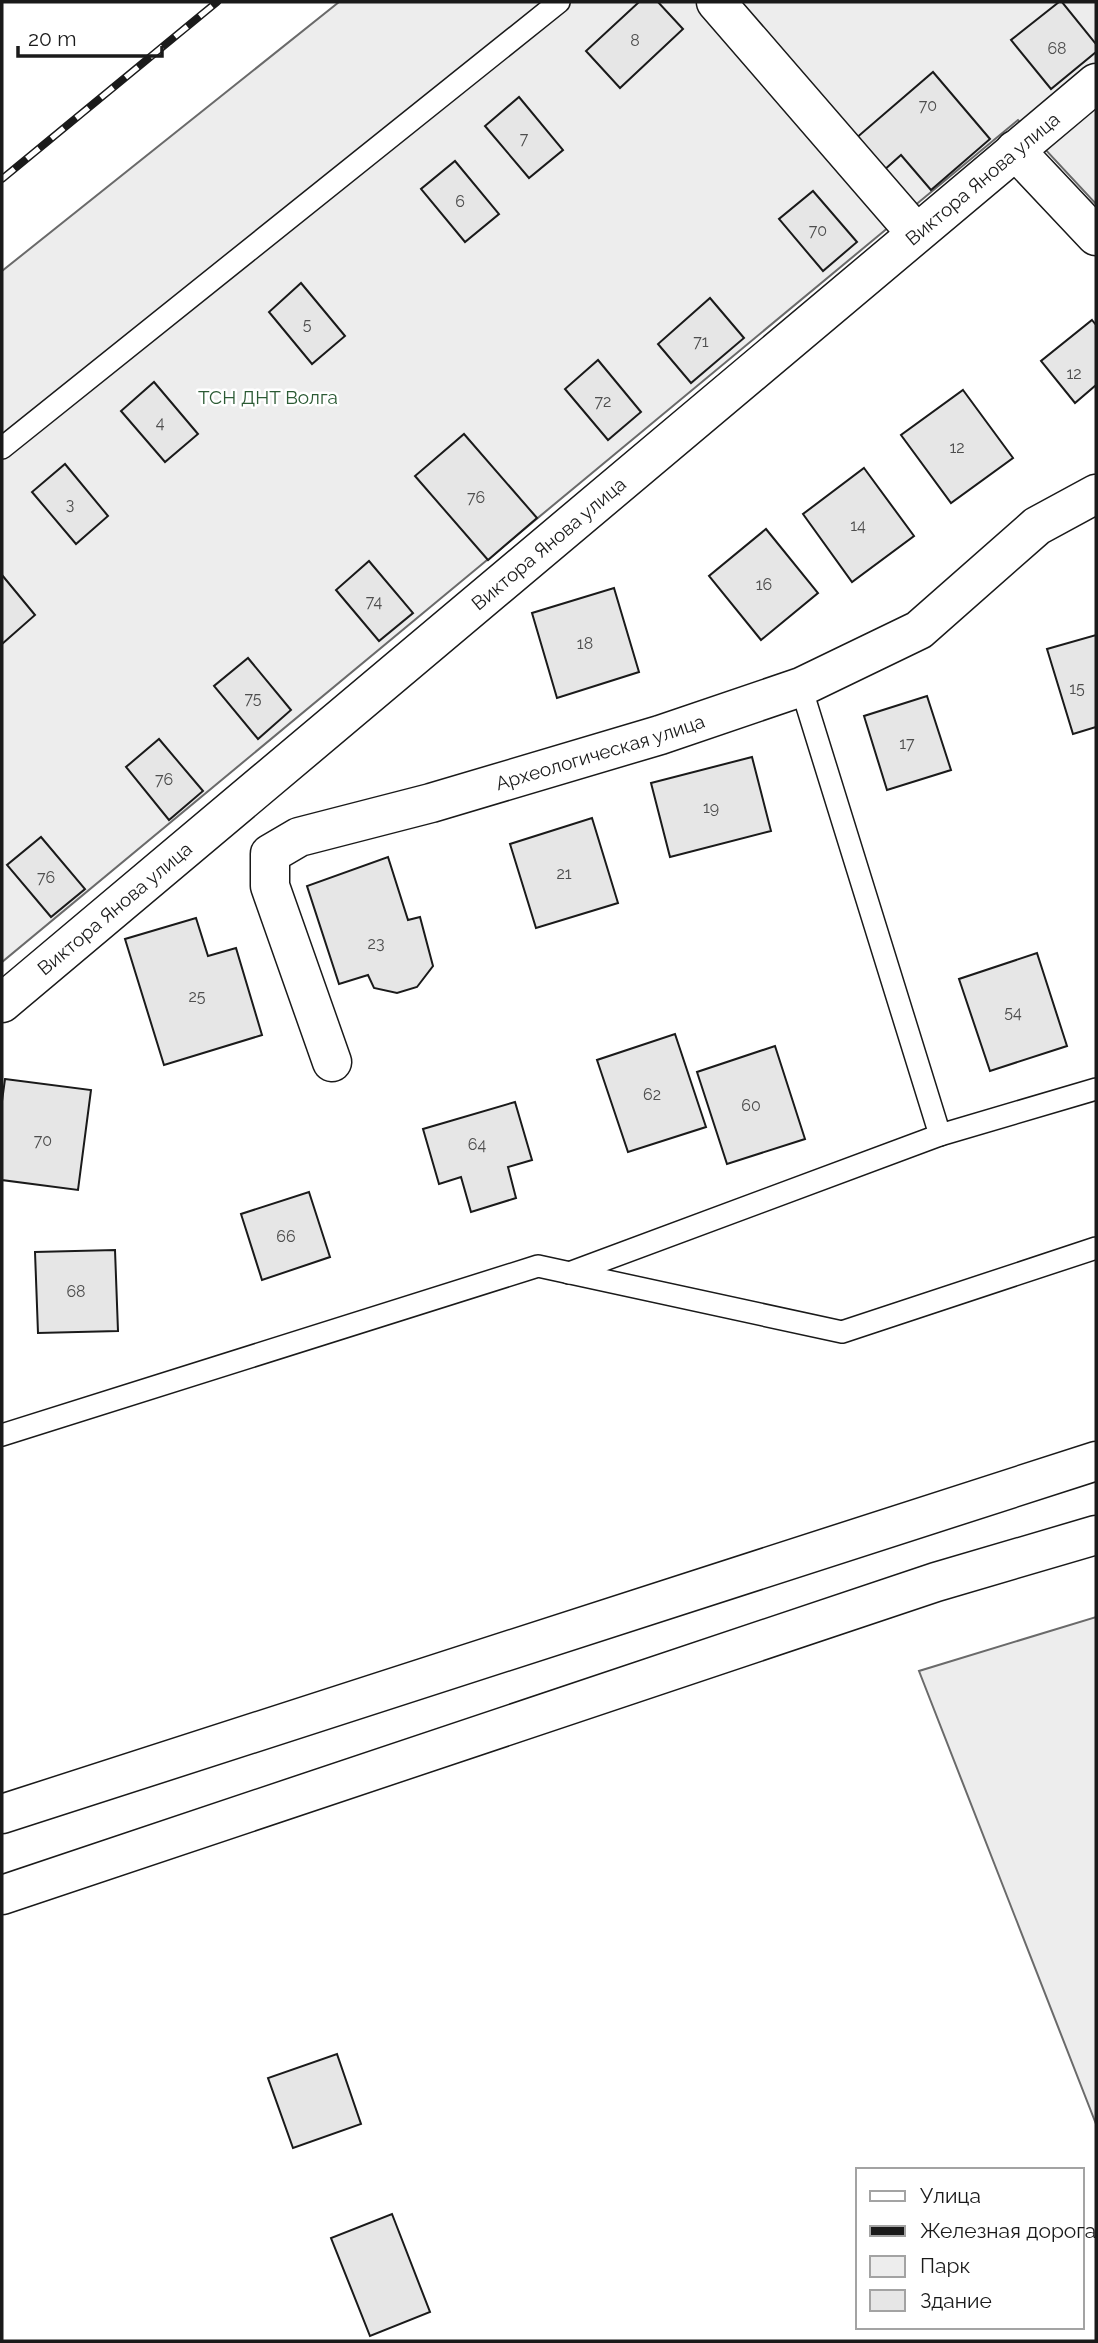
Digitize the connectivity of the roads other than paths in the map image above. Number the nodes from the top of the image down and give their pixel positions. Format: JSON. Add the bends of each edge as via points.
{"nodes":[{"id":1,"x":559,"y":2,"type":"edge"},
{"id":2,"x":716,"y":2,"type":"edge"},
{"id":3,"x":1096,"y":83,"type":"edge"},
{"id":4,"x":1015,"y":150,"type":"junction"},
{"id":5,"x":916,"y":233,"type":"junction"},
{"id":6,"x":1096,"y":236,"type":"edge"},
{"id":7,"x":2,"y":448,"type":"edge"},
{"id":8,"x":1096,"y":494,"type":"edge"},
{"id":9,"x":801,"y":687,"type":"junction"},
{"id":10,"x":2,"y":1003,"type":"edge"},
{"id":11,"x":332,"y":1062,"type":"dead end"},
{"id":12,"x":1096,"y":1089,"type":"edge"},
{"id":13,"x":940,"y":1135,"type":"junction"},
{"id":14,"x":1096,"y":1248,"type":"edge"},
{"id":15,"x":569,"y":1273,"type":"junction"},
{"id":16,"x":2,"y":1436,"type":"edge"},
{"id":17,"x":1096,"y":1461,"type":"edge"},
{"id":18,"x":1096,"y":1535,"type":"edge"},
{"id":19,"x":2,"y":1814,"type":"edge"},
{"id":20,"x":2,"y":1895,"type":"edge"}],
"edges":[{"from":1,"to":7,"type":"lane"},
{"from":2,"to":5,"type":"street"},
{"from":3,"to":4,"type":"street","name":"Виктора Янова улица"},
{"from":4,"to":5,"type":"street","name":"Виктора Янова улица"},
{"from":4,"to":6,"type":"street"},
{"from":5,"to":10,"type":"street","name":"Виктора Янова улица"},
{"from":8,"to":9,"type":"street","name":"Археологическая улица","via":[[1037,526],[919,631]]},
{"from":9,"to":11,"type":"street","name":"Археологическая улица","via":[[660,735],[299,837],[270,854],[271,886]]},
{"from":9,"to":13,"type":"lane"},
{"from":12,"to":13,"type":"lane"},
{"from":13,"to":15,"type":"lane"},
{"from":14,"to":15,"type":"lane","via":[[842,1332]]},
{"from":15,"to":16,"type":"lane","via":[[538,1266]]},
{"from":17,"to":19,"type":"street"},
{"from":18,"to":20,"type":"street","via":[[936,1582]]}]}
